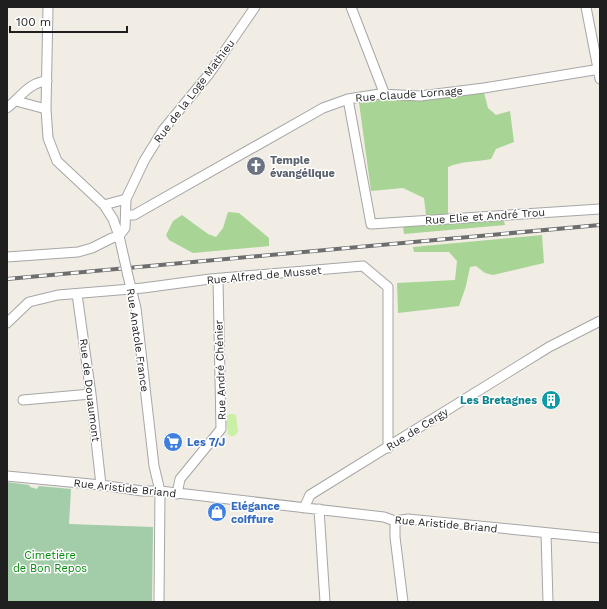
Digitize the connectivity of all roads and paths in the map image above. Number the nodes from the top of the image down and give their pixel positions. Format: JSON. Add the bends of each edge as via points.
{"nodes":[{"id":1,"x":48,"y":7,"type":"edge"},
{"id":2,"x":255,"y":7,"type":"edge"},
{"id":3,"x":351,"y":7,"type":"edge"},
{"id":4,"x":586,"y":7,"type":"edge"},
{"id":5,"x":599,"y":70,"type":"edge"},
{"id":6,"x":600,"y":80,"type":"edge"},
{"id":7,"x":47,"y":81,"type":"junction"},
{"id":8,"x":385,"y":96,"type":"junction"},
{"id":9,"x":348,"y":99,"type":"junction"},
{"id":10,"x":16,"y":101,"type":"junction"},
{"id":11,"x":7,"y":108,"type":"edge"},
{"id":12,"x":46,"y":109,"type":"junction"},
{"id":13,"x":126,"y":199,"type":"junction"},
{"id":14,"x":104,"y":205,"type":"junction"},
{"id":15,"x":600,"y":208,"type":"edge"},
{"id":16,"x":126,"y":215,"type":"junction"},
{"id":17,"x":119,"y":236,"type":"junction"},
{"id":18,"x":7,"y":257,"type":"edge"},
{"id":19,"x":218,"y":279,"type":"junction"},
{"id":20,"x":132,"y":289,"type":"junction"},
{"id":21,"x":77,"y":294,"type":"junction"},
{"id":22,"x":600,"y":321,"type":"edge"},
{"id":23,"x":7,"y":323,"type":"edge"},
{"id":24,"x":91,"y":394,"type":"junction"},
{"id":25,"x":23,"y":400,"type":"dead end"},
{"id":26,"x":388,"y":448,"type":"junction"},
{"id":27,"x":7,"y":476,"type":"edge"},
{"id":28,"x":101,"y":485,"type":"junction"},
{"id":29,"x":160,"y":491,"type":"junction"},
{"id":30,"x":177,"y":494,"type":"junction"},
{"id":31,"x":304,"y":508,"type":"junction"},
{"id":32,"x":319,"y":509,"type":"junction"},
{"id":33,"x":395,"y":521,"type":"junction"},
{"id":34,"x":546,"y":533,"type":"junction"},
{"id":35,"x":600,"y":538,"type":"edge"},
{"id":36,"x":159,"y":602,"type":"edge"},
{"id":37,"x":325,"y":602,"type":"edge"},
{"id":38,"x":403,"y":602,"type":"edge"},
{"id":39,"x":548,"y":602,"type":"edge"}],
"edges":[{"from":1,"to":7,"type":"street","name":"Rue Anatole France"},
{"from":2,"to":13,"type":"street","name":"Rue de la Loge Mathieu","via":[[209,74],[163,130],[144,161]]},
{"from":3,"to":8,"type":"street"},
{"from":4,"to":5,"type":"street"},
{"from":5,"to":6,"type":"street"},
{"from":5,"to":8,"type":"street","name":"Rue Claude Lornage","via":[[420,96]]},
{"from":7,"to":10,"type":"street","via":[[28,88]]},
{"from":7,"to":12,"type":"street","name":"Rue Anatole France"},
{"from":8,"to":9,"type":"street","name":"Rue Claude Lornage","via":[[380,94]]},
{"from":9,"to":15,"type":"street","name":"Rue Elie et André Trou","via":[[371,224]]},
{"from":9,"to":16,"type":"street","name":"Rue Claude Lornage","via":[[323,108],[134,215]]},
{"from":10,"to":11,"type":"street"},
{"from":10,"to":12,"type":"street"},
{"from":12,"to":14,"type":"street","name":"Rue Anatole France","via":[[48,138],[57,161]]},
{"from":13,"to":14,"type":"street"},
{"from":13,"to":16,"type":"street","name":"Rue de la Loge Mathieu"},
{"from":14,"to":17,"type":"street","name":"Rue Anatole France","via":[[113,219]]},
{"from":16,"to":17,"type":"street","name":"Rue de la Loge Mathieu","via":[[125,228]]},
{"from":17,"to":18,"type":"street","via":[[78,252]]},
{"from":17,"to":20,"type":"street","name":"Rue Anatole France","bridge":true},
{"from":19,"to":20,"type":"street","name":"Rue Alfred de Musset"},
{"from":19,"to":26,"type":"street","name":"Rue Alfred de Musset","via":[[363,266],[388,288]]},
{"from":19,"to":30,"type":"street","name":"Rue André Chénier","via":[[221,429],[180,479]]},
{"from":20,"to":21,"type":"street"},
{"from":20,"to":29,"type":"street","name":"Rue Anatole France","via":[[154,466]]},
{"from":21,"to":23,"type":"street","via":[[29,302]]},
{"from":21,"to":24,"type":"street","name":"Rue de Douaumont"},
{"from":22,"to":26,"type":"street","name":"Rue de Cergy","via":[[549,347]]},
{"from":24,"to":25,"type":"street"},
{"from":24,"to":28,"type":"street","name":"Rue de Douaumont"},
{"from":26,"to":31,"type":"street","name":"Rue de Cergy","via":[[310,495]]},
{"from":27,"to":28,"type":"street","name":"Rue Aristide Briand"},
{"from":28,"to":29,"type":"street","name":"Rue Aristide Briand"},
{"from":29,"to":30,"type":"street","name":"Rue Aristide Briand"},
{"from":29,"to":36,"type":"street","name":"Rue Anatole France"},
{"from":30,"to":31,"type":"street","name":"Rue Aristide Briand"},
{"from":31,"to":32,"type":"street","name":"Rue Aristide Briand"},
{"from":32,"to":33,"type":"street","name":"Rue Aristide Briand","via":[[384,517]]},
{"from":32,"to":37,"type":"street"},
{"from":33,"to":34,"type":"street","name":"Rue Aristide Briand","via":[[408,519]]},
{"from":33,"to":38,"type":"street"},
{"from":34,"to":35,"type":"street","name":"Rue Aristide Briand"},
{"from":34,"to":39,"type":"street"}]}
